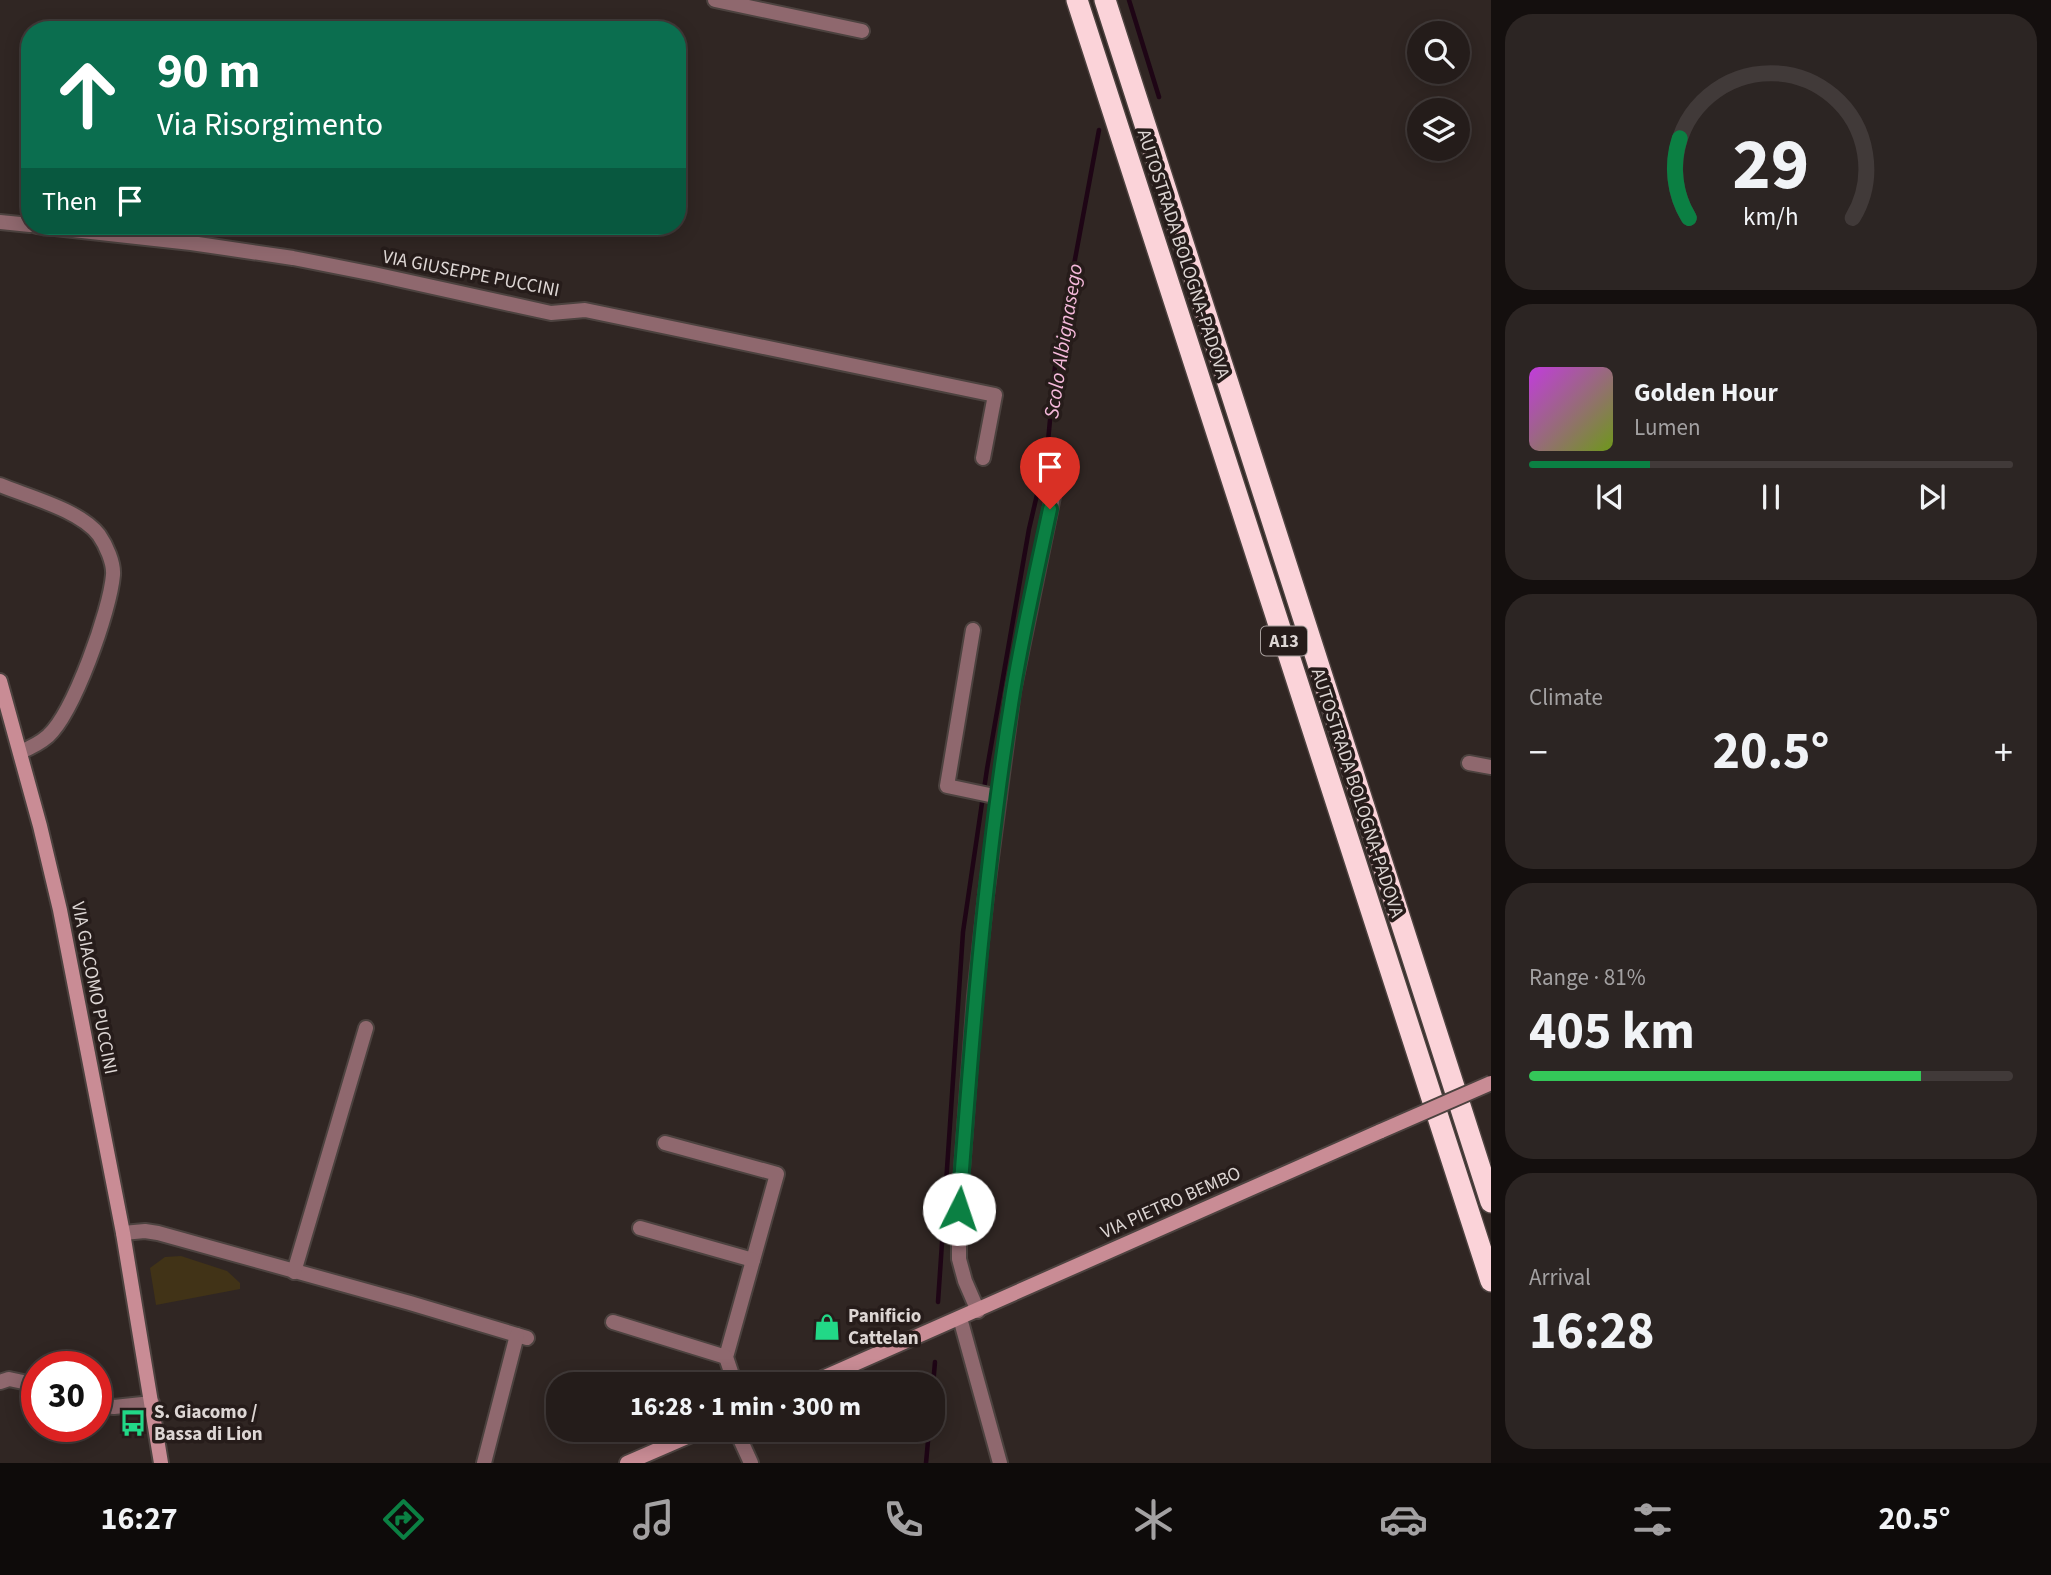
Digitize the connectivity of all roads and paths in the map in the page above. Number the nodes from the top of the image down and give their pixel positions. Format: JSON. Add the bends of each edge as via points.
{"nodes":[{"id":1,"x":715,"y":0,"type":"edge"},
{"id":2,"x":1077,"y":0,"type":"edge"},
{"id":3,"x":1105,"y":0,"type":"edge"},
{"id":4,"x":862,"y":31,"type":"dead end"},
{"id":5,"x":0,"y":222,"type":"edge"},
{"id":6,"x":21,"y":224,"type":"edge"},
{"id":7,"x":119,"y":235,"type":"edge"},
{"id":8,"x":983,"y":458,"type":"dead end"},
{"id":9,"x":0,"y":485,"type":"edge"},
{"id":10,"x":1055,"y":488,"type":"dead end"},
{"id":11,"x":973,"y":630,"type":"dead end"},
{"id":12,"x":0,"y":681,"type":"edge"},
{"id":13,"x":20,"y":752,"type":"junction"},
{"id":14,"x":1469,"y":763,"type":"dead end"},
{"id":15,"x":1491,"y":767,"type":"edge"},
{"id":16,"x":988,"y":795,"type":"junction"},
{"id":17,"x":366,"y":1028,"type":"dead end"},
{"id":18,"x":1491,"y":1083,"type":"edge"},
{"id":19,"x":665,"y":1143,"type":"dead end"},
{"id":20,"x":1491,"y":1202,"type":"edge"},
{"id":21,"x":640,"y":1228,"type":"dead end"},
{"id":22,"x":122,"y":1233,"type":"junction"},
{"id":23,"x":753,"y":1260,"type":"junction"},
{"id":24,"x":294,"y":1272,"type":"junction"},
{"id":25,"x":1491,"y":1281,"type":"edge"},
{"id":26,"x":978,"y":1311,"type":"junction"},
{"id":27,"x":960,"y":1318,"type":"junction"},
{"id":28,"x":613,"y":1322,"type":"dead end"},
{"id":29,"x":726,"y":1357,"type":"junction"},
{"id":30,"x":731,"y":1372,"type":"edge"},
{"id":31,"x":836,"y":1372,"type":"edge"},
{"id":32,"x":0,"y":1382,"type":"edge"},
{"id":33,"x":21,"y":1382,"type":"edge"},
{"id":34,"x":152,"y":1403,"type":"junction"},
{"id":35,"x":112,"y":1407,"type":"edge"},
{"id":36,"x":675,"y":1442,"type":"edge"},
{"id":37,"x":741,"y":1442,"type":"edge"},
{"id":38,"x":162,"y":1463,"type":"edge"},
{"id":39,"x":484,"y":1463,"type":"edge"},
{"id":40,"x":627,"y":1463,"type":"edge"},
{"id":41,"x":751,"y":1463,"type":"edge"},
{"id":42,"x":1000,"y":1463,"type":"edge"}],
"edges":[{"from":1,"to":4,"type":"street"},
{"from":2,"to":25,"type":"highway","name":"AUTOSTRADA BOLOGNA-PADOVA","number":"A13"},
{"from":3,"to":20,"type":"highway","name":"AUTOSTRADA BOLOGNA-PADOVA","number":"A13"},
{"from":5,"to":6,"type":"street"},
{"from":7,"to":8,"type":"street","name":"VIA GIUSEPPE PUCCINI","via":[[293,258],[551,313],[585,310],[995,395]]},
{"from":9,"to":13,"type":"street","via":[[88,524],[100,536],[113,573],[75,696],[47,736]]},
{"from":10,"to":16,"type":"street"},
{"from":11,"to":16,"type":"street","via":[[947,786]]},
{"from":12,"to":13,"type":"main road","name":"VIA GIACOMO PUCCINI"},
{"from":13,"to":22,"type":"main road","name":"VIA GIACOMO PUCCINI","via":[[60,910]]},
{"from":14,"to":15,"type":"street"},
{"from":16,"to":26,"type":"street","via":[[959,1209],[959,1259]]},
{"from":17,"to":24,"type":"street"},
{"from":18,"to":26,"type":"main road","name":"VIA PIETRO BEMBO","bridge":true},
{"from":19,"to":23,"type":"street","via":[[777,1174]]},
{"from":21,"to":23,"type":"street"},
{"from":22,"to":24,"type":"street","via":[[158,1233]]},
{"from":22,"to":34,"type":"main road","name":"VIA GIACOMO PUCCINI"},
{"from":23,"to":29,"type":"street"},
{"from":24,"to":39,"type":"street","via":[[522,1337]]},
{"from":26,"to":27,"type":"main road","name":"VIA PIETRO BEMBO"},
{"from":27,"to":31,"type":"main road","name":"VIA PIETRO BEMBO"},
{"from":27,"to":42,"type":"street"},
{"from":28,"to":29,"type":"street"},
{"from":29,"to":30,"type":"street"},
{"from":32,"to":33,"type":"street"},
{"from":34,"to":35,"type":"street"},
{"from":34,"to":38,"type":"main road","name":"VIA GIACOMO PUCCINI"},
{"from":36,"to":40,"type":"main road"},
{"from":37,"to":41,"type":"street"}]}
